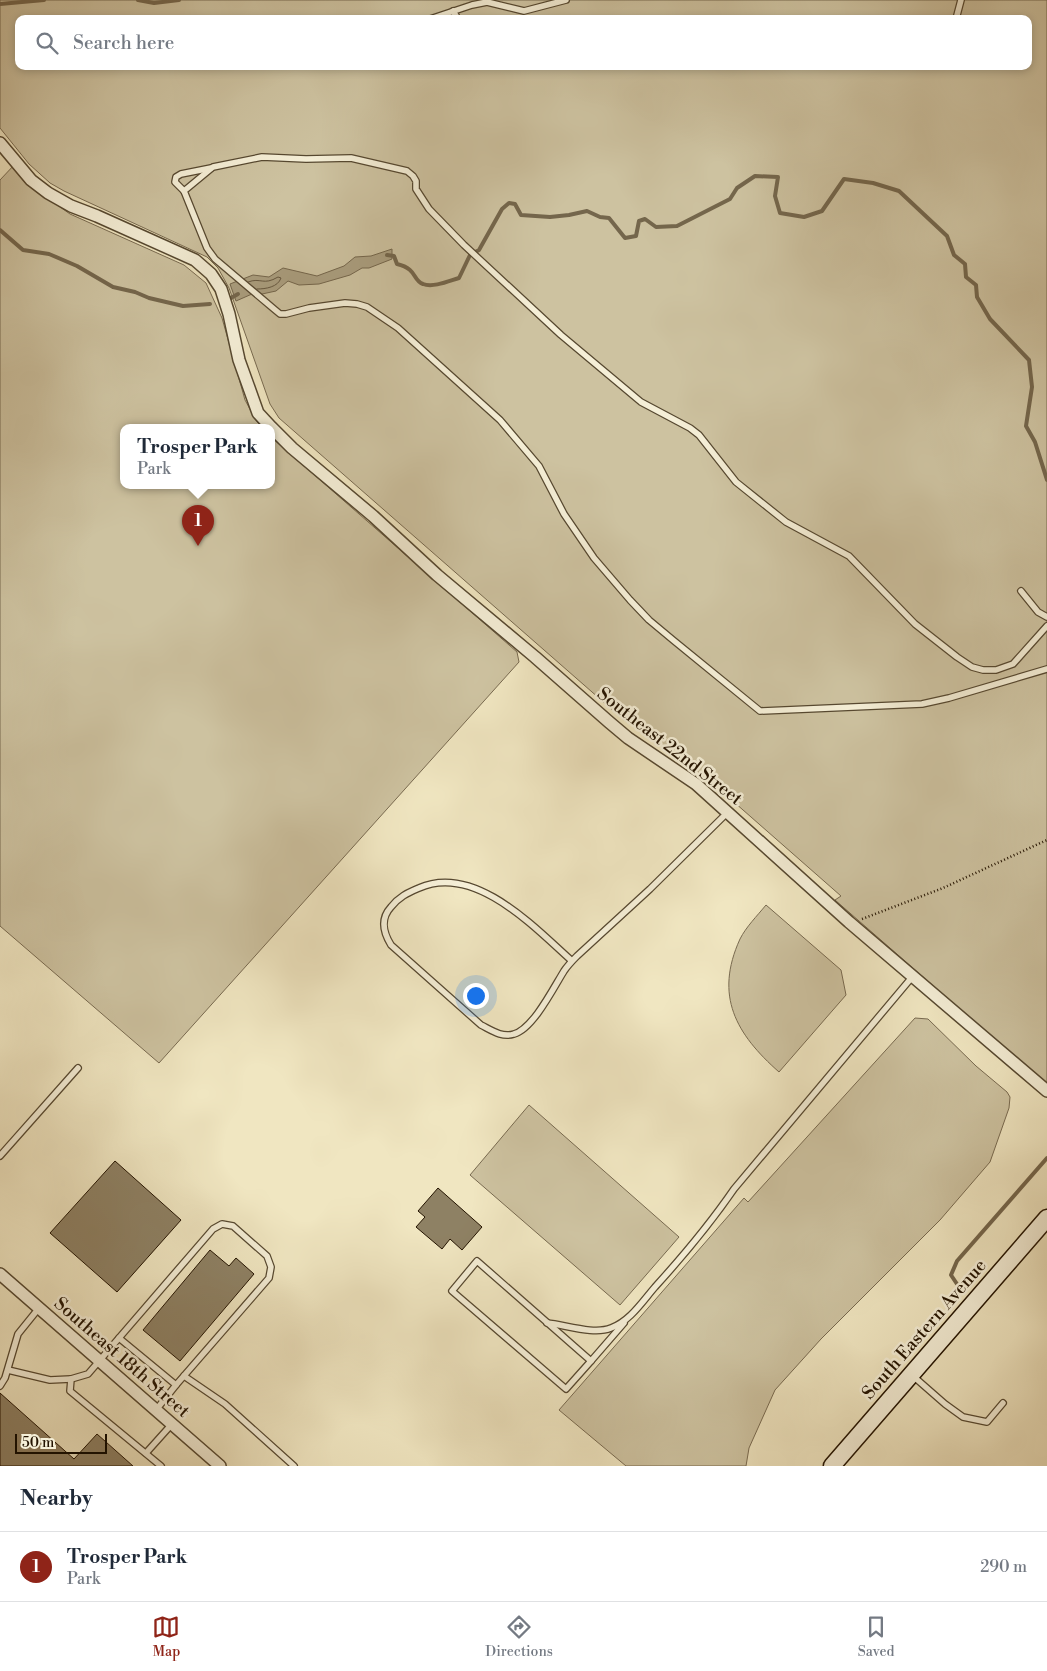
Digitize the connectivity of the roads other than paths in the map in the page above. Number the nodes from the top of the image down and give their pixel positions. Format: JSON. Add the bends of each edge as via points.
{"nodes":[{"id":1,"x":566,"y":0,"type":"edge"},
{"id":2,"x":961,"y":0,"type":"edge"},
{"id":3,"x":453,"y":11,"type":"junction"},
{"id":4,"x":442,"y":15,"type":"edge"},
{"id":5,"x":456,"y":15,"type":"edge"},
{"id":6,"x":957,"y":15,"type":"edge"},
{"id":7,"x":0,"y":143,"type":"edge"},
{"id":8,"x":214,"y":168,"type":"junction"},
{"id":9,"x":184,"y":191,"type":"junction"},
{"id":10,"x":268,"y":424,"type":"edge"},
{"id":11,"x":275,"y":432,"type":"edge"},
{"id":12,"x":1021,"y":591,"type":"dead end"},
{"id":13,"x":1047,"y":617,"type":"edge"},
{"id":14,"x":1047,"y":626,"type":"edge"},
{"id":15,"x":1047,"y":669,"type":"edge"},
{"id":16,"x":728,"y":812,"type":"junction"},
{"id":17,"x":572,"y":961,"type":"junction"},
{"id":18,"x":913,"y":976,"type":"junction"},
{"id":19,"x":78,"y":1068,"type":"dead end"},
{"id":20,"x":1047,"y":1091,"type":"edge"},
{"id":21,"x":0,"y":1156,"type":"edge"},
{"id":22,"x":1047,"y":1218,"type":"edge"},
{"id":23,"x":0,"y":1274,"type":"edge"},
{"id":24,"x":39,"y":1308,"type":"junction"},
{"id":25,"x":626,"y":1320,"type":"junction"},
{"id":26,"x":547,"y":1323,"type":"junction"},
{"id":27,"x":119,"y":1338,"type":"junction"},
{"id":28,"x":100,"y":1361,"type":"junction"},
{"id":29,"x":591,"y":1361,"type":"junction"},
{"id":30,"x":8,"y":1370,"type":"junction"},
{"id":31,"x":911,"y":1374,"type":"junction"},
{"id":32,"x":184,"y":1376,"type":"junction"},
{"id":33,"x":71,"y":1379,"type":"junction"},
{"id":34,"x":0,"y":1386,"type":"edge"},
{"id":35,"x":176,"y":1386,"type":"junction"},
{"id":36,"x":1003,"y":1403,"type":"dead end"},
{"id":37,"x":156,"y":1410,"type":"junction"},
{"id":38,"x":172,"y":1424,"type":"junction"},
{"id":39,"x":146,"y":1453,"type":"junction"},
{"id":40,"x":160,"y":1466,"type":"edge"},
{"id":41,"x":220,"y":1466,"type":"edge"},
{"id":42,"x":294,"y":1466,"type":"edge"},
{"id":43,"x":832,"y":1466,"type":"edge"}],
"edges":[{"from":1,"to":3,"type":"lane","via":[[524,11],[487,2]]},
{"from":2,"to":6,"type":"lane"},
{"from":3,"to":4,"type":"lane"},
{"from":3,"to":5,"type":"lane"},
{"from":7,"to":10,"type":"street","name":"Southeast 22nd Street","via":[[31,180],[48,193],[195,260],[212,274],[230,314],[249,390],[258,412]]},
{"from":8,"to":9,"type":"lane"},
{"from":8,"to":9,"type":"lane","via":[[176,177],[175,182]]},
{"from":8,"to":14,"type":"lane","via":[[262,157],[351,158],[396,168],[413,176],[416,189],[428,209],[561,335],[641,402],[699,435],[736,482],[786,522],[849,556],[915,624],[964,662],[983,670],[996,670],[1013,664]]},
{"from":9,"to":15,"type":"lane","via":[[207,248],[280,314],[345,303],[367,307],[398,328],[500,420],[539,466],[564,514],[630,600],[649,620],[760,711],[922,704]]},
{"from":11,"to":16,"type":"street","name":"Southeast 22nd Street","via":[[628,738],[696,784]]},
{"from":12,"to":13,"type":"lane","via":[[1038,612]]},
{"from":16,"to":17,"type":"lane"},
{"from":16,"to":18,"type":"street","name":"Southeast 22nd Street"},
{"from":17,"to":17,"type":"lane","via":[[525,918],[488,894],[463,885],[426,885],[398,898],[383,920],[386,937],[392,945],[481,1025],[498,1034],[514,1034],[526,1027]]},
{"from":18,"to":20,"type":"street","name":"Southeast 22nd Street"},
{"from":18,"to":25,"type":"lane","via":[[734,1188],[694,1243]]},
{"from":19,"to":21,"type":"lane"},
{"from":22,"to":31,"type":"main road","name":"South Eastern Avenue"},
{"from":23,"to":24,"type":"street","name":"Southeast 18th Street"},
{"from":24,"to":28,"type":"street","name":"Southeast 18th Street"},
{"from":24,"to":30,"type":"lane","via":[[18,1334]]},
{"from":25,"to":26,"type":"lane","via":[[598,1331]]},
{"from":25,"to":29,"type":"lane"},
{"from":26,"to":29,"type":"lane"},
{"from":26,"to":29,"type":"lane","via":[[478,1261],[452,1291],[566,1390]]},
{"from":27,"to":28,"type":"lane"},
{"from":27,"to":32,"type":"lane","via":[[213,1229],[222,1224],[233,1226],[267,1256],[271,1267],[268,1278]]},
{"from":27,"to":35,"type":"lane"},
{"from":28,"to":33,"type":"lane","via":[[88,1374]]},
{"from":28,"to":37,"type":"street","name":"Southeast 18th Street"},
{"from":30,"to":33,"type":"lane","via":[[50,1380]]},
{"from":30,"to":34,"type":"lane"},
{"from":31,"to":36,"type":"lane","via":[[963,1417],[987,1422]]},
{"from":31,"to":43,"type":"main road","name":"South Eastern Avenue"},
{"from":32,"to":35,"type":"lane"},
{"from":32,"to":42,"type":"lane","via":[[225,1404]]},
{"from":33,"to":39,"type":"lane","via":[[70,1391]]},
{"from":35,"to":37,"type":"lane"},
{"from":37,"to":38,"type":"street","name":"Southeast 18th Street"},
{"from":38,"to":39,"type":"lane"},
{"from":38,"to":41,"type":"street","name":"Southeast 18th Street"},
{"from":39,"to":40,"type":"lane"}]}
